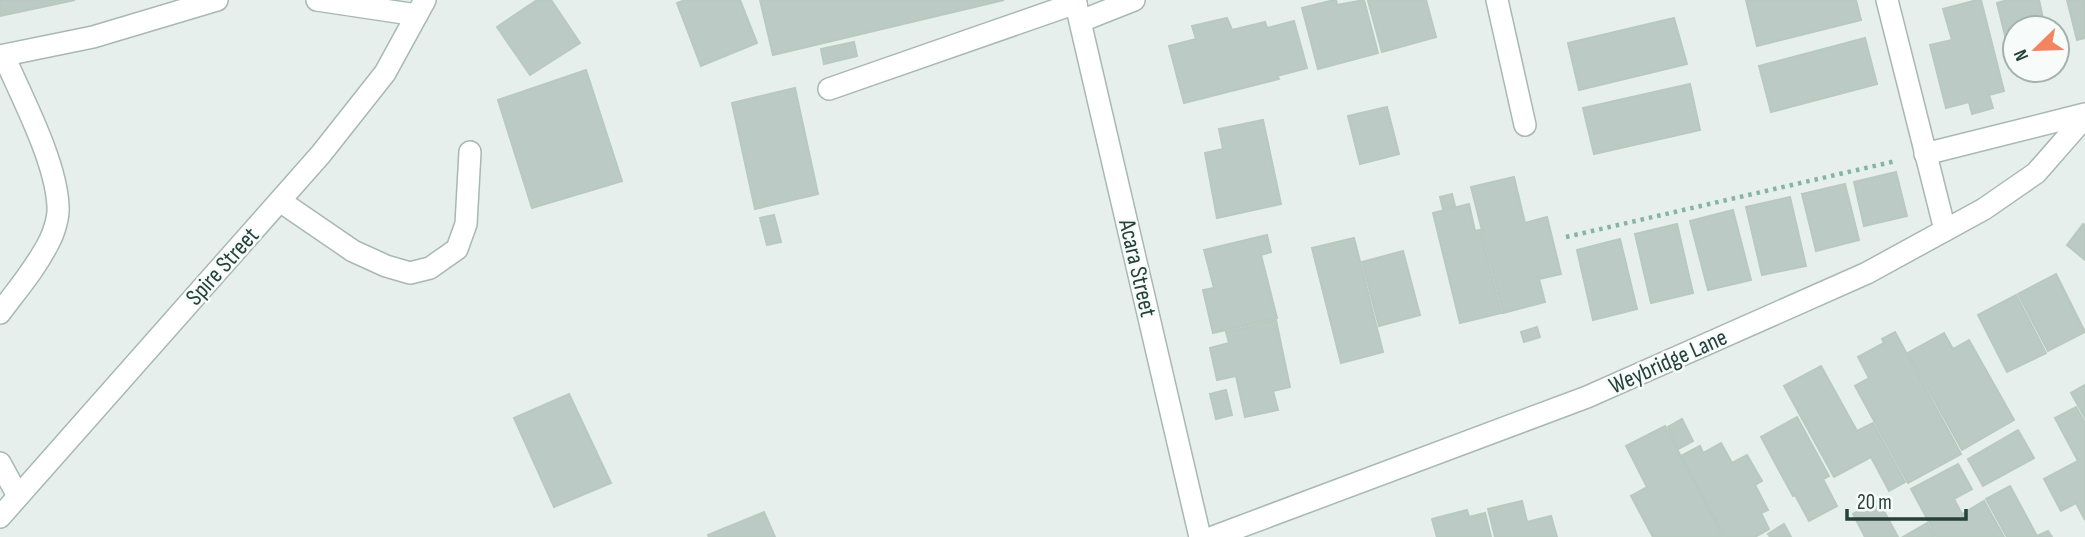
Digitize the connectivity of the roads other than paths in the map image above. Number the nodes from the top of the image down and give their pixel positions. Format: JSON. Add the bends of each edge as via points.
{"nodes":[{"id":1,"x":217,"y":0,"type":"edge"},
{"id":2,"x":317,"y":0,"type":"edge"},
{"id":3,"x":1134,"y":0,"type":"edge"},
{"id":4,"x":1497,"y":0,"type":"edge"},
{"id":5,"x":1887,"y":0,"type":"edge"},
{"id":6,"x":421,"y":8,"type":"edge"},
{"id":7,"x":1077,"y":8,"type":"edge"},
{"id":8,"x":2,"y":56,"type":"edge"},
{"id":9,"x":829,"y":89,"type":"dead end"},
{"id":10,"x":2085,"y":116,"type":"edge"},
{"id":11,"x":1525,"y":125,"type":"dead end"},
{"id":12,"x":470,"y":152,"type":"dead end"},
{"id":13,"x":1925,"y":154,"type":"junction"},
{"id":14,"x":279,"y":201,"type":"junction"},
{"id":15,"x":1945,"y":230,"type":"junction"},
{"id":16,"x":0,"y":313,"type":"edge"},
{"id":17,"x":0,"y":463,"type":"edge"},
{"id":18,"x":18,"y":496,"type":"junction"},
{"id":19,"x":0,"y":517,"type":"edge"},
{"id":20,"x":1200,"y":537,"type":"edge"},
{"id":21,"x":1213,"y":537,"type":"edge"}],
"edges":[{"from":1,"to":8,"type":"street","via":[[93,37]]},
{"from":2,"to":6,"type":"street"},
{"from":3,"to":7,"type":"street"},
{"from":4,"to":11,"type":"street"},
{"from":5,"to":13,"type":"street"},
{"from":6,"to":14,"type":"street","name":"Spire Street","via":[[385,73]]},
{"from":7,"to":9,"type":"street"},
{"from":7,"to":20,"type":"street","name":"Acara Street"},
{"from":8,"to":16,"type":"street","via":[[40,136],[59,209],[50,241]]},
{"from":10,"to":13,"type":"street","name":"Weybridge Lane"},
{"from":10,"to":15,"type":"street","name":"Weybridge Lane","via":[[2036,173]]},
{"from":12,"to":14,"type":"street","via":[[466,225],[457,248],[430,268],[410,273],[386,267],[353,251]]},
{"from":13,"to":15,"type":"street"},
{"from":14,"to":18,"type":"street","name":"Spire Street"},
{"from":15,"to":21,"type":"street","name":"Weybridge Lane","via":[[1867,273],[1587,397]]},
{"from":17,"to":18,"type":"street"},
{"from":18,"to":19,"type":"street","name":"Spire Street"}]}
